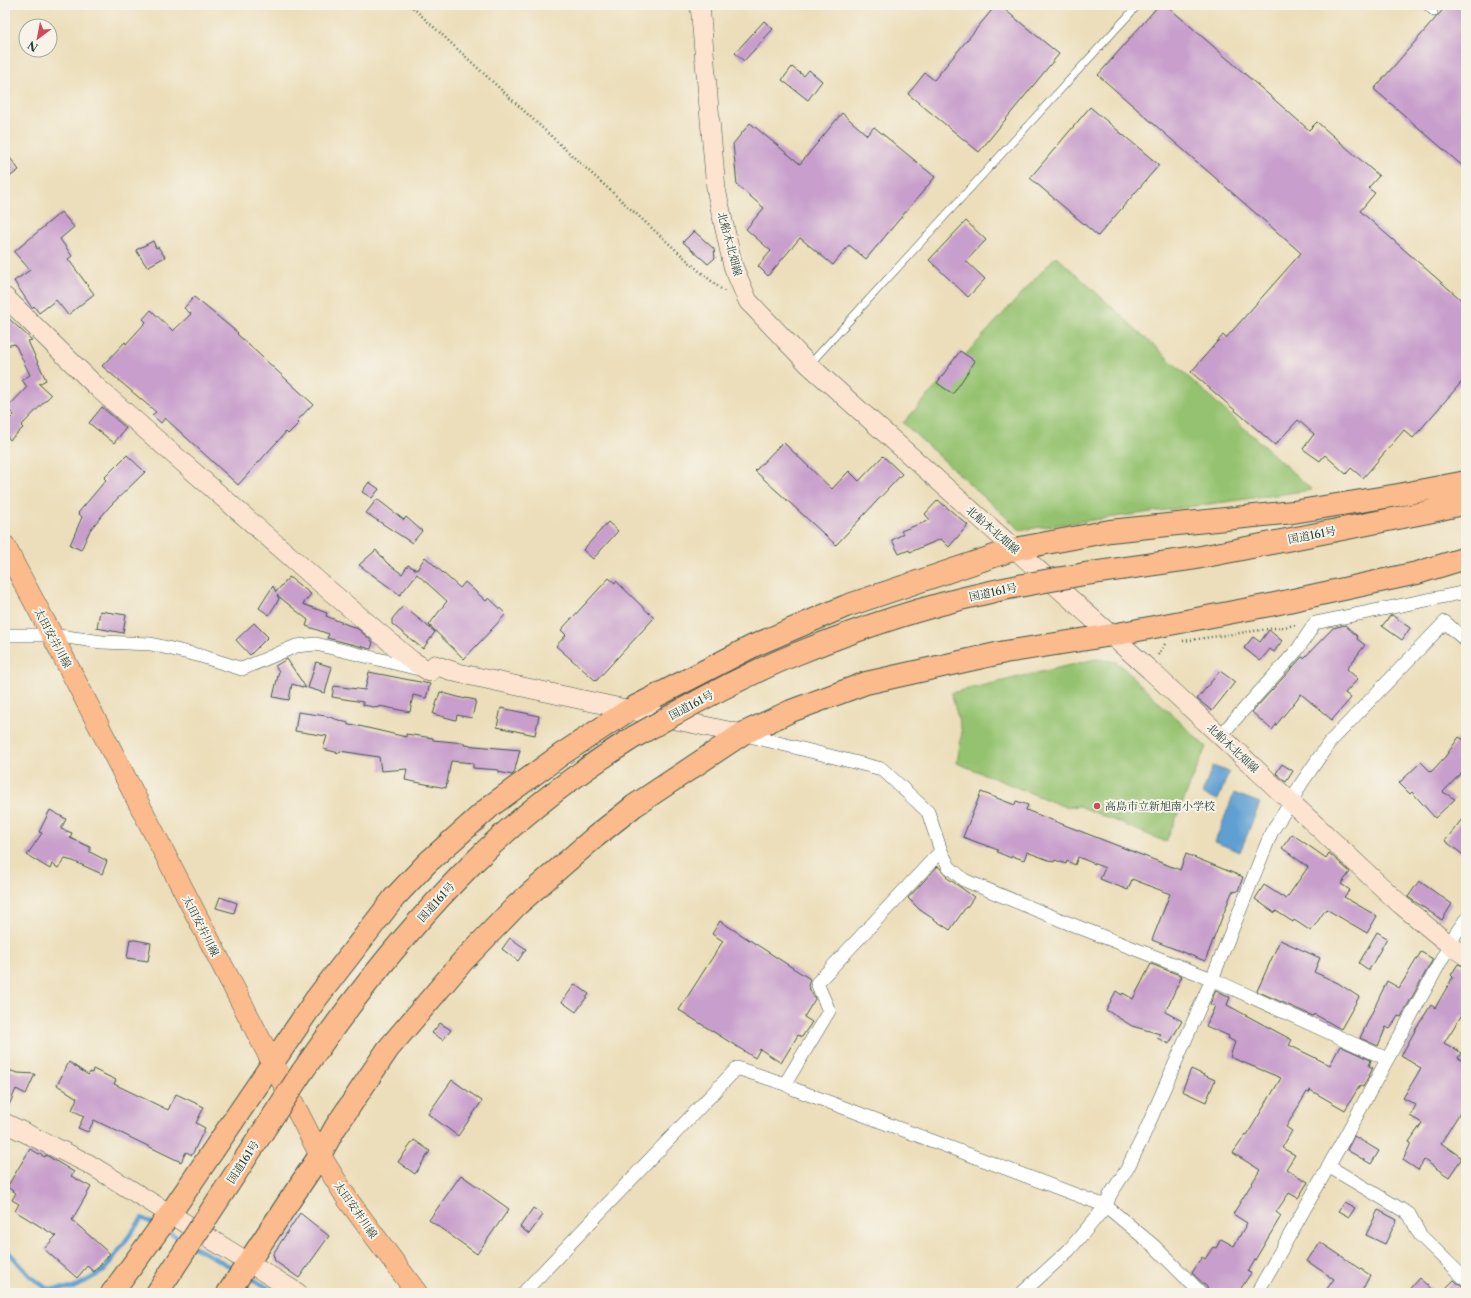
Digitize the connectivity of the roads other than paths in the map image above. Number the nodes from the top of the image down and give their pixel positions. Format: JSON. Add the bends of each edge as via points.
{"nodes":[{"id":1,"x":700,"y":5,"type":"edge"},
{"id":2,"x":1138,"y":5,"type":"edge"},
{"id":3,"x":1425,"y":5,"type":"edge"},
{"id":4,"x":1434,"y":13,"type":"dead end"},
{"id":5,"x":5,"y":297,"type":"edge"},
{"id":6,"x":809,"y":365,"type":"junction"},
{"id":7,"x":1466,"y":482,"type":"edge"},
{"id":8,"x":1466,"y":503,"type":"edge"},
{"id":9,"x":5,"y":546,"type":"edge"},
{"id":10,"x":1015,"y":549,"type":"junction"},
{"id":11,"x":1466,"y":558,"type":"edge"},
{"id":12,"x":1466,"y":592,"type":"edge"},
{"id":13,"x":5,"y":635,"type":"edge"},
{"id":14,"x":52,"y":635,"type":"junction"},
{"id":15,"x":1112,"y":635,"type":"junction"},
{"id":16,"x":1466,"y":641,"type":"edge"},
{"id":17,"x":430,"y":672,"type":"junction"},
{"id":18,"x":629,"y":710,"type":"junction"},
{"id":19,"x":742,"y":734,"type":"junction"},
{"id":20,"x":1220,"y":736,"type":"junction"},
{"id":21,"x":1291,"y":802,"type":"junction"},
{"id":22,"x":941,"y":851,"type":"junction"},
{"id":23,"x":1466,"y":918,"type":"edge"},
{"id":24,"x":1458,"y":951,"type":"edge"},
{"id":25,"x":1212,"y":979,"type":"junction"},
{"id":26,"x":1387,"y":1059,"type":"junction"},
{"id":27,"x":273,"y":1064,"type":"junction"},
{"id":28,"x":785,"y":1084,"type":"junction"},
{"id":29,"x":5,"y":1123,"type":"edge"},
{"id":30,"x":320,"y":1155,"type":"junction"},
{"id":31,"x":1328,"y":1166,"type":"junction"},
{"id":32,"x":1106,"y":1206,"type":"junction"},
{"id":33,"x":170,"y":1214,"type":"junction"},
{"id":34,"x":249,"y":1263,"type":"junction"},
{"id":35,"x":1466,"y":1280,"type":"edge"},
{"id":36,"x":163,"y":1283,"type":"edge"},
{"id":37,"x":112,"y":1293,"type":"edge"},
{"id":38,"x":228,"y":1293,"type":"edge"},
{"id":39,"x":298,"y":1293,"type":"edge"},
{"id":40,"x":417,"y":1293,"type":"edge"},
{"id":41,"x":523,"y":1293,"type":"edge"},
{"id":42,"x":1022,"y":1293,"type":"edge"},
{"id":43,"x":1201,"y":1293,"type":"edge"},
{"id":44,"x":1258,"y":1293,"type":"edge"}],
"edges":[{"from":1,"to":6,"type":"main road","name":"北船木北畑線","via":[[716,189],[733,266],[748,301]]},
{"from":2,"to":6,"type":"lane"},
{"from":3,"to":4,"type":"lane"},
{"from":5,"to":17,"type":"main road","via":[[99,389],[317,580],[411,660]]},
{"from":6,"to":10,"type":"main road","name":"北船木北畑線"},
{"from":7,"to":10,"type":"highway","via":[[1293,512],[1110,531]]},
{"from":8,"to":36,"type":"highway","name":"国道161号","bridge":true,"via":[[1196,558],[1085,574],[986,593],[904,616],[795,654],[694,702],[634,737],[543,801],[474,861],[440,898],[354,1001],[302,1072]]},
{"from":9,"to":14,"type":"main road","name":"太田安井川線"},
{"from":10,"to":15,"type":"main road","name":"北船木北畑線"},
{"from":10,"to":18,"type":"highway","via":[[846,606],[753,646]]},
{"from":11,"to":15,"type":"highway","via":[[1418,573]]},
{"from":12,"to":20,"type":"street","via":[[1315,623],[1298,649]]},
{"from":13,"to":14,"type":"street"},
{"from":14,"to":17,"type":"street","via":[[102,642],[151,644],[242,669],[296,646],[316,644]]},
{"from":14,"to":27,"type":"main road","name":"太田安井川線"},
{"from":15,"to":19,"type":"highway","via":[[1005,652],[866,683],[791,711]]},
{"from":15,"to":20,"type":"main road","name":"北船木北畑線"},
{"from":16,"to":21,"type":"street","via":[[1445,622],[1329,743]]},
{"from":17,"to":18,"type":"main road","via":[[435,665],[458,673]]},
{"from":18,"to":19,"type":"main road"},
{"from":18,"to":27,"type":"highway","via":[[497,801],[427,863],[360,940],[316,999]]},
{"from":19,"to":22,"type":"street","via":[[882,769],[928,812]]},
{"from":19,"to":30,"type":"highway","via":[[634,806],[517,905],[463,961],[388,1049]]},
{"from":20,"to":21,"type":"main road","name":"北船木北畑線"},
{"from":21,"to":24,"type":"main road","name":"北船木北畑線","via":[[1400,904]]},
{"from":21,"to":25,"type":"street","via":[[1272,831]]},
{"from":22,"to":25,"type":"street","via":[[949,867],[964,880]]},
{"from":22,"to":28,"type":"street","via":[[817,984],[829,1011]]},
{"from":23,"to":24,"type":"street","via":[[1456,933]]},
{"from":24,"to":26,"type":"street"},
{"from":25,"to":26,"type":"street"},
{"from":25,"to":32,"type":"street","via":[[1142,1139]]},
{"from":26,"to":31,"type":"street"},
{"from":27,"to":30,"type":"main road","name":"太田安井川線"},
{"from":27,"to":33,"type":"highway"},
{"from":28,"to":32,"type":"street"},
{"from":28,"to":41,"type":"street","via":[[737,1068]]},
{"from":29,"to":33,"type":"main road","via":[[89,1164]]},
{"from":30,"to":34,"type":"highway"},
{"from":30,"to":40,"type":"main road","name":"太田安井川線","via":[[348,1200]]},
{"from":31,"to":35,"type":"street","via":[[1409,1214],[1420,1235]]},
{"from":31,"to":44,"type":"street"},
{"from":32,"to":42,"type":"street","via":[[1069,1250]]},
{"from":32,"to":43,"type":"street","via":[[1154,1246]]},
{"from":33,"to":34,"type":"main road"},
{"from":33,"to":37,"type":"highway"},
{"from":34,"to":38,"type":"highway"},
{"from":34,"to":39,"type":"main road"}]}
